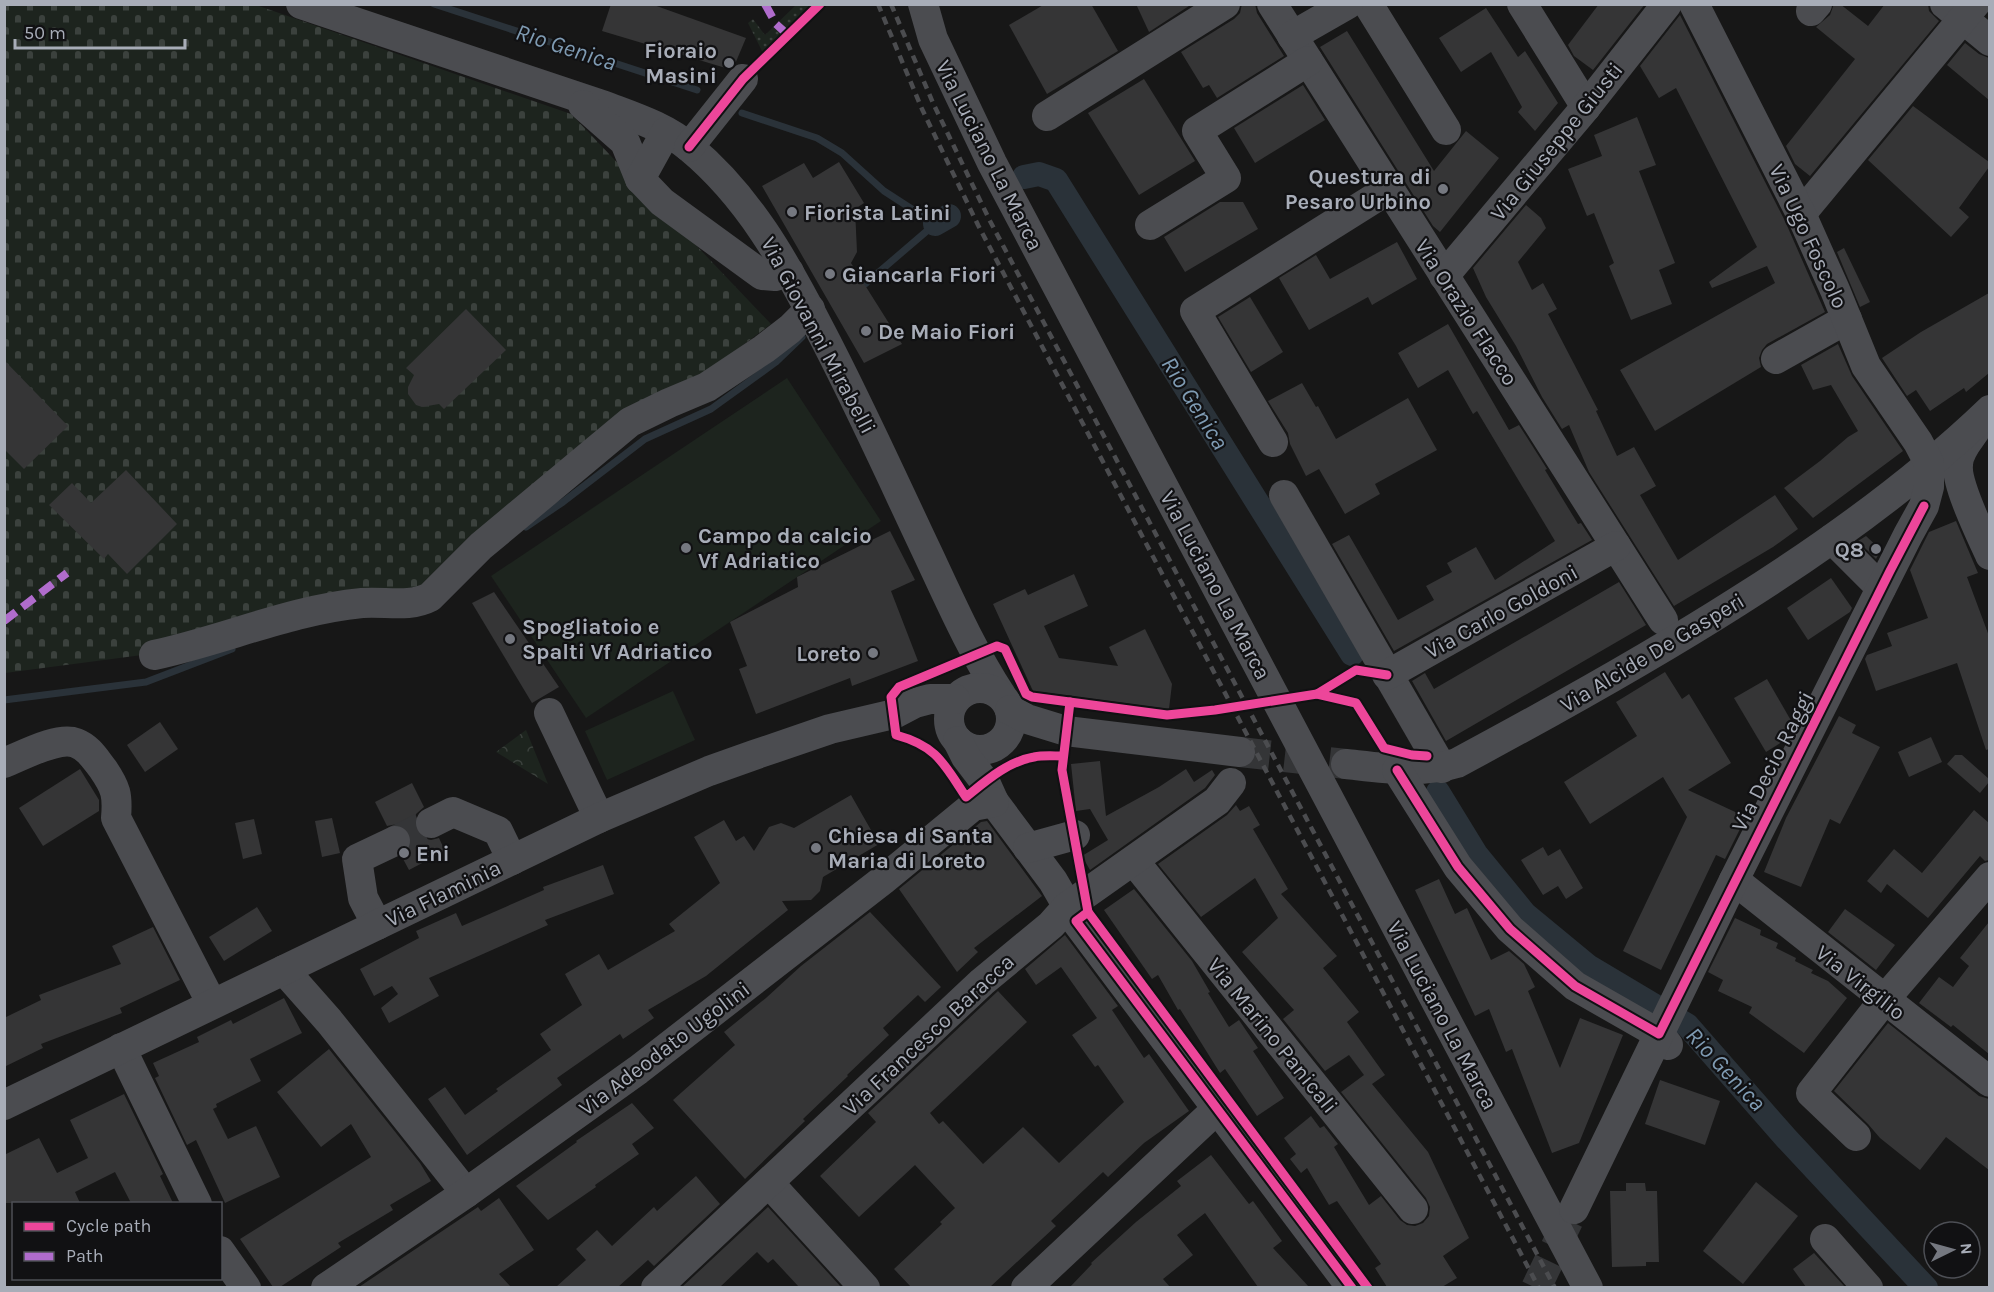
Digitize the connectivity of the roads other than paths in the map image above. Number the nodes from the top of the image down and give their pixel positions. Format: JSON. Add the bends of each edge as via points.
{"nodes":[{"id":1,"x":301,"y":4,"type":"edge"},
{"id":2,"x":923,"y":4,"type":"edge"},
{"id":3,"x":1225,"y":4,"type":"edge"},
{"id":4,"x":1272,"y":4,"type":"edge"},
{"id":5,"x":1348,"y":4,"type":"edge"},
{"id":6,"x":1368,"y":4,"type":"edge"},
{"id":7,"x":1522,"y":4,"type":"edge"},
{"id":8,"x":1667,"y":4,"type":"edge"},
{"id":9,"x":1694,"y":4,"type":"edge"},
{"id":10,"x":1961,"y":9,"type":"edge"},
{"id":11,"x":1292,"y":36,"type":"junction"},
{"id":12,"x":1989,"y":41,"type":"edge"},
{"id":13,"x":1308,"y":61,"type":"junction"},
{"id":14,"x":743,"y":79,"type":"dead end"},
{"id":15,"x":571,"y":94,"type":"junction"},
{"id":16,"x":1586,"y":106,"type":"junction"},
{"id":17,"x":1047,"y":116,"type":"dead end"},
{"id":18,"x":1446,"y":130,"type":"dead end"},
{"id":19,"x":678,"y":139,"type":"junction"},
{"id":20,"x":640,"y":179,"type":"junction"},
{"id":21,"x":1389,"y":189,"type":"junction"},
{"id":22,"x":1801,"y":214,"type":"junction"},
{"id":23,"x":1150,"y":225,"type":"dead end"},
{"id":24,"x":789,"y":272,"type":"junction"},
{"id":25,"x":1444,"y":276,"type":"junction"},
{"id":26,"x":810,"y":309,"type":"junction"},
{"id":27,"x":1847,"y":319,"type":"junction"},
{"id":28,"x":1776,"y":359,"type":"dead end"},
{"id":29,"x":1989,"y":421,"type":"edge"},
{"id":30,"x":1274,"y":442,"type":"dead end"},
{"id":31,"x":1929,"y":463,"type":"junction"},
{"id":32,"x":1958,"y":477,"type":"junction"},
{"id":33,"x":1284,"y":495,"type":"dead end"},
{"id":34,"x":1924,"y":506,"type":"junction"},
{"id":35,"x":1832,"y":539,"type":"junction"},
{"id":36,"x":1616,"y":546,"type":"junction"},
{"id":37,"x":1989,"y":555,"type":"edge"},
{"id":38,"x":1881,"y":588,"type":"junction"},
{"id":39,"x":1663,"y":620,"type":"dead end"},
{"id":40,"x":154,"y":655,"type":"dead end"},
{"id":41,"x":976,"y":655,"type":"junction"},
{"id":42,"x":1387,"y":675,"type":"junction"},
{"id":43,"x":957,"y":697,"type":"junction"},
{"id":44,"x":1005,"y":703,"type":"junction"},
{"id":45,"x":549,"y":712,"type":"dead end"},
{"id":46,"x":894,"y":714,"type":"junction"},
{"id":47,"x":955,"y":737,"type":"junction"},
{"id":48,"x":1240,"y":752,"type":"tunnel mouth"},
{"id":49,"x":4,"y":763,"type":"edge"},
{"id":50,"x":1346,"y":764,"type":"tunnel mouth"},
{"id":51,"x":1442,"y":768,"type":"junction"},
{"id":52,"x":1397,"y":770,"type":"junction"},
{"id":53,"x":1224,"y":792,"type":"dead end"},
{"id":54,"x":994,"y":802,"type":"junction"},
{"id":55,"x":599,"y":818,"type":"junction"},
{"id":56,"x":431,"y":823,"type":"tunnel mouth"},
{"id":57,"x":1075,"y":835,"type":"dead end"},
{"id":58,"x":395,"y":841,"type":"tunnel mouth"},
{"id":59,"x":1028,"y":848,"type":"junction"},
{"id":60,"x":512,"y":860,"type":"junction"},
{"id":61,"x":1134,"y":861,"type":"junction"},
{"id":62,"x":1989,"y":877,"type":"edge"},
{"id":63,"x":1734,"y":880,"type":"junction"},
{"id":64,"x":1067,"y":907,"type":"junction"},
{"id":65,"x":377,"y":925,"type":"junction"},
{"id":66,"x":284,"y":969,"type":"junction"},
{"id":67,"x":1884,"y":1000,"type":"junction"},
{"id":68,"x":212,"y":1004,"type":"junction"},
{"id":69,"x":1658,"y":1036,"type":"junction"},
{"id":70,"x":121,"y":1048,"type":"junction"},
{"id":71,"x":1989,"y":1082,"type":"edge"},
{"id":72,"x":4,"y":1105,"type":"edge"},
{"id":73,"x":1217,"y":1109,"type":"junction"},
{"id":74,"x":1856,"y":1136,"type":"dead end"},
{"id":75,"x":1617,"y":1151,"type":"dead end"},
{"id":76,"x":769,"y":1183,"type":"junction"},
{"id":77,"x":466,"y":1193,"type":"junction"},
{"id":78,"x":197,"y":1202,"type":"edge"},
{"id":79,"x":1413,"y":1209,"type":"dead end"},
{"id":80,"x":1574,"y":1209,"type":"tunnel mouth"},
{"id":81,"x":1825,"y":1239,"type":"dead end"},
{"id":82,"x":222,"y":1254,"type":"edge"},
{"id":83,"x":1570,"y":1255,"type":"junction"},
{"id":84,"x":246,"y":1287,"type":"edge"},
{"id":85,"x":326,"y":1287,"type":"edge"},
{"id":86,"x":656,"y":1287,"type":"edge"},
{"id":87,"x":865,"y":1287,"type":"edge"},
{"id":88,"x":1026,"y":1287,"type":"edge"},
{"id":89,"x":1352,"y":1287,"type":"edge"},
{"id":90,"x":1588,"y":1287,"type":"edge"},
{"id":91,"x":1868,"y":1287,"type":"edge"}],
"edges":[{"from":1,"to":15,"type":"street","name":"Via Giovanni Mirabelli"},
{"from":2,"to":83,"type":"street","name":"Via Luciano La Marca","via":[[933,39],[992,163]]},
{"from":3,"to":17,"type":"street"},
{"from":4,"to":11,"type":"street","name":"Via Orazio Flacco"},
{"from":5,"to":11,"type":"street"},
{"from":6,"to":18,"type":"street"},
{"from":7,"to":16,"type":"street"},
{"from":8,"to":16,"type":"street","name":"Via Giuseppe Giusti"},
{"from":9,"to":22,"type":"street","name":"Via Ugo Foscolo"},
{"from":10,"to":12,"type":"street"},
{"from":10,"to":22,"type":"street"},
{"from":11,"to":13,"type":"street","name":"Via Orazio Flacco"},
{"from":13,"to":21,"type":"street","name":"Via Orazio Flacco"},
{"from":13,"to":23,"type":"street","via":[[1197,131],[1226,178]]},
{"from":14,"to":19,"type":"street"},
{"from":15,"to":19,"type":"street","name":"Via Giovanni Mirabelli"},
{"from":15,"to":20,"type":"street","via":[[625,142]]},
{"from":16,"to":25,"type":"street","name":"Via Giuseppe Giusti"},
{"from":19,"to":20,"type":"street"},
{"from":19,"to":24,"type":"street","name":"Via Giovanni Mirabelli","via":[[730,185]]},
{"from":20,"to":24,"type":"street","via":[[662,202],[762,275]]},
{"from":21,"to":25,"type":"street","name":"Via Orazio Flacco"},
{"from":21,"to":30,"type":"street","via":[[1195,311]]},
{"from":22,"to":27,"type":"street","name":"Via Ugo Foscolo"},
{"from":24,"to":26,"type":"street","name":"Via Giovanni Mirabelli"},
{"from":25,"to":36,"type":"street","name":"Via Orazio Flacco"},
{"from":26,"to":40,"type":"street","via":[[764,349],[707,387],[630,422],[481,546],[421,602],[334,606]]},
{"from":26,"to":41,"type":"street","name":"Via Giovanni Mirabelli"},
{"from":27,"to":28,"type":"street"},
{"from":27,"to":31,"type":"street","name":"Via Ugo Foscolo","via":[[1866,366]]},
{"from":29,"to":31,"type":"street","name":"Via Alcide De Gasperi"},
{"from":29,"to":32,"type":"street","via":[[1962,450]]},
{"from":31,"to":34,"type":"street"},
{"from":31,"to":35,"type":"street","name":"Via Alcide De Gasperi"},
{"from":32,"to":34,"type":"street"},
{"from":32,"to":37,"type":"street"},
{"from":33,"to":42,"type":"street"},
{"from":34,"to":38,"type":"street","name":"Via Decio Raggi"},
{"from":35,"to":38,"type":"street"},
{"from":35,"to":51,"type":"street","name":"Via Alcide De Gasperi","via":[[1670,644],[1554,712]]},
{"from":36,"to":39,"type":"street","name":"Via Orazio Flacco"},
{"from":36,"to":42,"type":"street","name":"Via Carlo Goldoni"},
{"from":38,"to":63,"type":"street","name":"Via Decio Raggi"},
{"from":41,"to":43,"type":"street"},
{"from":41,"to":44,"type":"street","name":"Via Giovanni Mirabelli"},
{"from":42,"to":51,"type":"street"},
{"from":43,"to":44,"type":"street","via":[[980,687],[991,689]]},
{"from":43,"to":46,"type":"street","name":"Via Flaminia","via":[[915,703]]},
{"from":43,"to":47,"type":"street","via":[[948,722]]},
{"from":44,"to":47,"type":"street","via":[[1011,721],[1009,731],[996,746],[976,750]]},
{"from":44,"to":48,"type":"street","via":[[1027,719],[1066,731]]},
{"from":45,"to":55,"type":"street"},
{"from":46,"to":47,"type":"street"},
{"from":46,"to":55,"type":"street","name":"Via Flaminia","via":[[830,729],[754,755]]},
{"from":47,"to":54,"type":"street"},
{"from":49,"to":68,"type":"street","via":[[54,743],[75,742],[91,752],[113,784],[118,800],[116,818]]},
{"from":50,"to":52,"type":"street","name":"Via Alcide De Gasperi"},
{"from":51,"to":52,"type":"street","name":"Via Alcide De Gasperi"},
{"from":52,"to":69,"type":"street","via":[[1458,867],[1510,929],[1575,986]]},
{"from":53,"to":61,"type":"street","name":"Via Francesco Baracca"},
{"from":54,"to":59,"type":"street"},
{"from":54,"to":77,"type":"street","name":"Via Adeodato Ugolini","via":[[973,806],[638,1070]]},
{"from":55,"to":60,"type":"street","name":"Via Flaminia"},
{"from":56,"to":60,"type":"street","via":[[453,812],[498,831]]},
{"from":57,"to":59,"type":"street"},
{"from":58,"to":65,"type":"street","via":[[357,859],[363,898]]},
{"from":59,"to":64,"type":"street"},
{"from":60,"to":65,"type":"street","name":"Via Flaminia"},
{"from":61,"to":64,"type":"street","name":"Via Francesco Baracca"},
{"from":61,"to":79,"type":"street","name":"Via Marino Panicali"},
{"from":62,"to":67,"type":"street"},
{"from":63,"to":67,"type":"street","name":"Via Virgilio"},
{"from":63,"to":69,"type":"street","name":"Via Decio Raggi"},
{"from":64,"to":73,"type":"street"},
{"from":64,"to":76,"type":"street","name":"Via Francesco Baracca"},
{"from":65,"to":66,"type":"street","name":"Via Flaminia"},
{"from":66,"to":68,"type":"street","name":"Via Flaminia"},
{"from":66,"to":77,"type":"street"},
{"from":67,"to":71,"type":"street","name":"Via Virgilio"},
{"from":67,"to":74,"type":"street","via":[[1811,1094]]},
{"from":68,"to":70,"type":"street","name":"Via Flaminia"},
{"from":69,"to":80,"type":"street","name":"Via Decio Raggi"},
{"from":70,"to":72,"type":"street","name":"Via Flaminia"},
{"from":70,"to":78,"type":"street"},
{"from":73,"to":88,"type":"street"},
{"from":73,"to":89,"type":"street"},
{"from":75,"to":83,"type":"street"},
{"from":76,"to":86,"type":"street","name":"Via Francesco Baracca"},
{"from":76,"to":87,"type":"street"},
{"from":77,"to":85,"type":"street","name":"Via Adeodato Ugolini"},
{"from":81,"to":91,"type":"street"},
{"from":82,"to":84,"type":"street"},
{"from":83,"to":90,"type":"street","name":"Via Luciano La Marca"}]}
